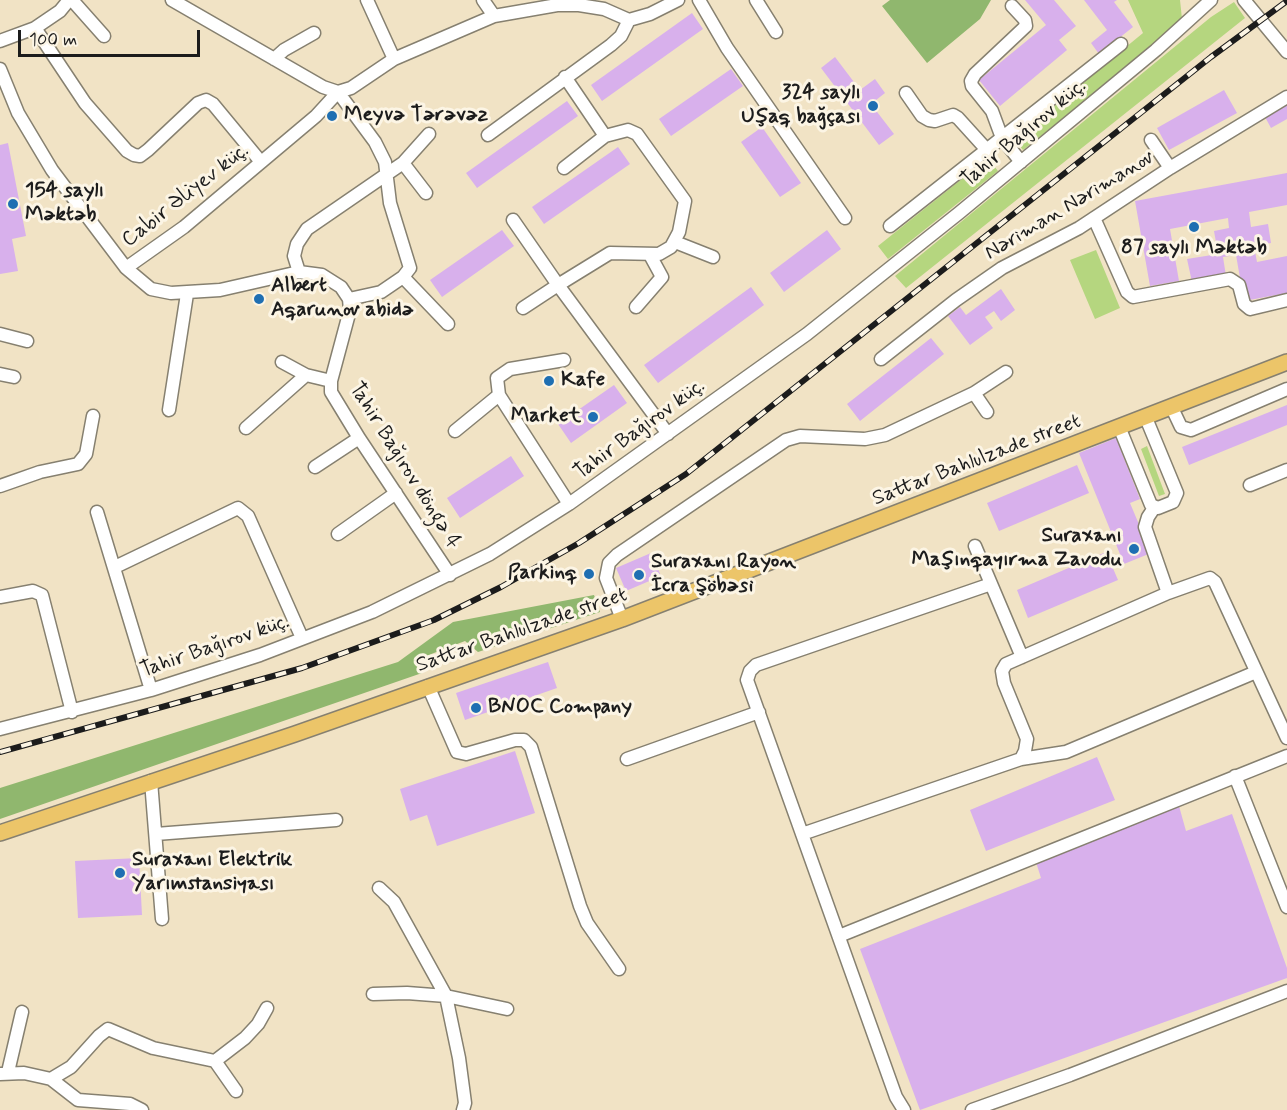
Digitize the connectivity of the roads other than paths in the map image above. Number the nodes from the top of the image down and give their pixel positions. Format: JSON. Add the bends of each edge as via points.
{"nodes":[{"id":1,"x":70,"y":0,"type":"edge"},
{"id":2,"x":171,"y":0,"type":"edge"},
{"id":3,"x":367,"y":0,"type":"edge"},
{"id":4,"x":483,"y":0,"type":"edge"},
{"id":5,"x":678,"y":0,"type":"edge"},
{"id":6,"x":699,"y":0,"type":"edge"},
{"id":7,"x":756,"y":0,"type":"edge"},
{"id":8,"x":1211,"y":0,"type":"edge"},
{"id":9,"x":1244,"y":0,"type":"edge"},
{"id":10,"x":1012,"y":6,"type":"dead end"},
{"id":11,"x":494,"y":16,"type":"junction"},
{"id":12,"x":629,"y":20,"type":"junction"},
{"id":13,"x":35,"y":28,"type":"junction"},
{"id":14,"x":776,"y":32,"type":"dead end"},
{"id":15,"x":314,"y":33,"type":"dead end"},
{"id":16,"x":104,"y":36,"type":"dead end"},
{"id":17,"x":0,"y":41,"type":"edge"},
{"id":18,"x":1121,"y":44,"type":"dead end"},
{"id":19,"x":1287,"y":52,"type":"edge"},
{"id":20,"x":274,"y":59,"type":"junction"},
{"id":21,"x":394,"y":59,"type":"junction"},
{"id":22,"x":0,"y":69,"type":"edge"},
{"id":23,"x":565,"y":76,"type":"junction"},
{"id":24,"x":338,"y":92,"type":"junction"},
{"id":25,"x":906,"y":93,"type":"dead end"},
{"id":26,"x":1287,"y":97,"type":"edge"},
{"id":27,"x":429,"y":134,"type":"dead end"},
{"id":28,"x":488,"y":135,"type":"dead end"},
{"id":29,"x":605,"y":136,"type":"junction"},
{"id":30,"x":1002,"y":138,"type":"junction"},
{"id":31,"x":1151,"y":140,"type":"dead end"},
{"id":32,"x":987,"y":150,"type":"junction"},
{"id":33,"x":261,"y":162,"type":"junction"},
{"id":34,"x":1021,"y":162,"type":"junction"},
{"id":35,"x":403,"y":163,"type":"junction"},
{"id":36,"x":564,"y":168,"type":"dead end"},
{"id":37,"x":1170,"y":168,"type":"junction"},
{"id":38,"x":387,"y":175,"type":"junction"},
{"id":39,"x":426,"y":193,"type":"dead end"},
{"id":40,"x":845,"y":218,"type":"dead end"},
{"id":41,"x":1094,"y":218,"type":"junction"},
{"id":42,"x":513,"y":220,"type":"dead end"},
{"id":43,"x":891,"y":225,"type":"dead end"},
{"id":44,"x":675,"y":242,"type":"junction"},
{"id":45,"x":650,"y":255,"type":"junction"},
{"id":46,"x":713,"y":257,"type":"dead end"},
{"id":47,"x":126,"y":268,"type":"junction"},
{"id":48,"x":299,"y":272,"type":"junction"},
{"id":49,"x":403,"y":277,"type":"junction"},
{"id":50,"x":558,"y":285,"type":"junction"},
{"id":51,"x":187,"y":294,"type":"junction"},
{"id":52,"x":349,"y":299,"type":"junction"},
{"id":53,"x":1287,"y":300,"type":"edge"},
{"id":54,"x":636,"y":307,"type":"dead end"},
{"id":55,"x":523,"y":308,"type":"dead end"},
{"id":56,"x":448,"y":324,"type":"dead end"},
{"id":57,"x":0,"y":334,"type":"edge"},
{"id":58,"x":27,"y":341,"type":"dead end"},
{"id":59,"x":881,"y":359,"type":"dead end"},
{"id":60,"x":564,"y":360,"type":"dead end"},
{"id":61,"x":282,"y":362,"type":"dead end"},
{"id":62,"x":1287,"y":362,"type":"edge"},
{"id":63,"x":1006,"y":372,"type":"dead end"},
{"id":64,"x":0,"y":374,"type":"edge"},
{"id":65,"x":306,"y":375,"type":"junction"},
{"id":66,"x":14,"y":376,"type":"dead end"},
{"id":67,"x":331,"y":381,"type":"junction"},
{"id":68,"x":1287,"y":389,"type":"edge"},
{"id":69,"x":974,"y":393,"type":"junction"},
{"id":70,"x":499,"y":395,"type":"junction"},
{"id":71,"x":1172,"y":408,"type":"junction"},
{"id":72,"x":169,"y":410,"type":"dead end"},
{"id":73,"x":987,"y":412,"type":"dead end"},
{"id":74,"x":93,"y":416,"type":"dead end"},
{"id":75,"x":1146,"y":418,"type":"junction"},
{"id":76,"x":246,"y":428,"type":"dead end"},
{"id":77,"x":1120,"y":429,"type":"junction"},
{"id":78,"x":455,"y":431,"type":"dead end"},
{"id":79,"x":668,"y":434,"type":"junction"},
{"id":80,"x":359,"y":438,"type":"junction"},
{"id":81,"x":315,"y":467,"type":"dead end"},
{"id":82,"x":1287,"y":470,"type":"edge"},
{"id":83,"x":1250,"y":485,"type":"dead end"},
{"id":84,"x":0,"y":486,"type":"edge"},
{"id":85,"x":396,"y":493,"type":"junction"},
{"id":86,"x":569,"y":504,"type":"junction"},
{"id":87,"x":1155,"y":508,"type":"junction"},
{"id":88,"x":97,"y":512,"type":"dead end"},
{"id":89,"x":338,"y":534,"type":"dead end"},
{"id":90,"x":975,"y":546,"type":"dead end"},
{"id":91,"x":115,"y":567,"type":"junction"},
{"id":92,"x":450,"y":575,"type":"junction"},
{"id":93,"x":991,"y":584,"type":"junction"},
{"id":94,"x":1168,"y":593,"type":"junction"},
{"id":95,"x":0,"y":597,"type":"edge"},
{"id":96,"x":622,"y":619,"type":"junction"},
{"id":97,"x":303,"y":638,"type":"junction"},
{"id":98,"x":1022,"y":657,"type":"junction"},
{"id":99,"x":1256,"y":672,"type":"junction"},
{"id":100,"x":428,"y":686,"type":"junction"},
{"id":101,"x":151,"y":690,"type":"junction"},
{"id":102,"x":72,"y":712,"type":"junction"},
{"id":103,"x":759,"y":712,"type":"junction"},
{"id":104,"x":0,"y":729,"type":"edge"},
{"id":105,"x":1287,"y":738,"type":"edge"},
{"id":106,"x":1287,"y":756,"type":"edge"},
{"id":107,"x":627,"y":759,"type":"dead end"},
{"id":108,"x":1021,"y":759,"type":"junction"},
{"id":109,"x":1235,"y":776,"type":"junction"},
{"id":110,"x":151,"y":781,"type":"junction"},
{"id":111,"x":336,"y":820,"type":"dead end"},
{"id":112,"x":0,"y":833,"type":"edge"},
{"id":113,"x":156,"y":834,"type":"junction"},
{"id":114,"x":802,"y":834,"type":"junction"},
{"id":115,"x":379,"y":888,"type":"dead end"},
{"id":116,"x":1287,"y":907,"type":"edge"},
{"id":117,"x":162,"y":919,"type":"dead end"},
{"id":118,"x":839,"y":936,"type":"junction"},
{"id":119,"x":619,"y":969,"type":"dead end"},
{"id":120,"x":1287,"y":991,"type":"edge"},
{"id":121,"x":373,"y":994,"type":"dead end"},
{"id":122,"x":446,"y":996,"type":"junction"},
{"id":123,"x":267,"y":1008,"type":"dead end"},
{"id":124,"x":507,"y":1009,"type":"dead end"},
{"id":125,"x":22,"y":1012,"type":"dead end"},
{"id":126,"x":215,"y":1060,"type":"junction"},
{"id":127,"x":4,"y":1073,"type":"edge"},
{"id":128,"x":51,"y":1079,"type":"junction"},
{"id":129,"x":236,"y":1091,"type":"dead end"},
{"id":130,"x":142,"y":1110,"type":"edge"},
{"id":131,"x":463,"y":1110,"type":"edge"},
{"id":132,"x":904,"y":1110,"type":"edge"},
{"id":133,"x":972,"y":1110,"type":"edge"}],
"edges":[{"from":1,"to":13,"type":"street"},
{"from":1,"to":16,"type":"street"},
{"from":2,"to":20,"type":"street"},
{"from":3,"to":21,"type":"street"},
{"from":4,"to":11,"type":"street"},
{"from":5,"to":12,"type":"street"},
{"from":6,"to":40,"type":"street","via":[[727,48]]},
{"from":7,"to":14,"type":"street"},
{"from":8,"to":34,"type":"street","name":"Tahir Bağırov küç."},
{"from":9,"to":19,"type":"street"},
{"from":10,"to":30,"type":"street","via":[[1026,26],[971,81],[992,111]]},
{"from":11,"to":12,"type":"street","via":[[579,5],[604,9]]},
{"from":11,"to":21,"type":"street"},
{"from":12,"to":23,"type":"street","via":[[616,40]]},
{"from":13,"to":17,"type":"street"},
{"from":13,"to":33,"type":"street","via":[[85,103],[127,151],[140,156],[206,100]]},
{"from":15,"to":20,"type":"street"},
{"from":18,"to":30,"type":"street"},
{"from":20,"to":24,"type":"street"},
{"from":21,"to":24,"type":"street","via":[[351,88]]},
{"from":22,"to":47,"type":"street","name":"Cabir Əliyev küç.","via":[[18,113],[47,161]]},
{"from":23,"to":28,"type":"street"},
{"from":23,"to":29,"type":"street"},
{"from":24,"to":33,"type":"street","name":"Cabir Əliyev küç."},
{"from":24,"to":38,"type":"street","via":[[375,142]]},
{"from":25,"to":32,"type":"street","via":[[922,116],[929,120],[953,115]]},
{"from":26,"to":37,"type":"street","name":"Nəriman Nərimanov"},
{"from":27,"to":35,"type":"street"},
{"from":29,"to":36,"type":"street"},
{"from":29,"to":44,"type":"street","via":[[628,129],[637,134],[682,193],[685,211]]},
{"from":30,"to":32,"type":"street"},
{"from":30,"to":34,"type":"street"},
{"from":31,"to":37,"type":"street"},
{"from":32,"to":43,"type":"street"},
{"from":33,"to":47,"type":"street","name":"Cabir Əliyev küç."},
{"from":34,"to":79,"type":"street","name":"Tahir Bağırov küç.","via":[[807,334]]},
{"from":35,"to":38,"type":"street"},
{"from":35,"to":39,"type":"street"},
{"from":37,"to":41,"type":"street","name":"Nəriman Nərimanov"},
{"from":38,"to":48,"type":"street","via":[[307,229],[294,256]]},
{"from":38,"to":49,"type":"street","via":[[390,203],[410,268]]},
{"from":41,"to":53,"type":"street","via":[[1127,292],[1133,297],[1230,279],[1239,285],[1244,304],[1250,309]]},
{"from":41,"to":59,"type":"street","name":"Nəriman Nərimanov","via":[[1047,247],[1002,268]]},
{"from":42,"to":50,"type":"street"},
{"from":44,"to":45,"type":"street","via":[[659,254]]},
{"from":44,"to":46,"type":"street"},
{"from":45,"to":50,"type":"street","via":[[610,253]]},
{"from":45,"to":54,"type":"street","via":[[662,277]]},
{"from":47,"to":51,"type":"street","via":[[151,289]]},
{"from":48,"to":51,"type":"street"},
{"from":48,"to":52,"type":"street","via":[[328,278]]},
{"from":49,"to":52,"type":"street","via":[[370,296]]},
{"from":49,"to":56,"type":"street"},
{"from":50,"to":55,"type":"street"},
{"from":50,"to":79,"type":"street"},
{"from":51,"to":72,"type":"street"},
{"from":52,"to":67,"type":"street","name":"Tahir Bağırov döngə 4","via":[[348,319]]},
{"from":57,"to":58,"type":"street"},
{"from":60,"to":70,"type":"street","via":[[502,372],[497,378]]},
{"from":61,"to":65,"type":"street"},
{"from":62,"to":71,"type":"main road","name":"Sattar Bahlulzade street"},
{"from":63,"to":69,"type":"street"},
{"from":64,"to":66,"type":"street"},
{"from":65,"to":67,"type":"street"},
{"from":65,"to":76,"type":"street"},
{"from":67,"to":80,"type":"street","name":"Tahir Bağırov döngə 4","via":[[336,402]]},
{"from":68,"to":71,"type":"street","via":[[1191,430],[1181,427]]},
{"from":69,"to":73,"type":"street"},
{"from":69,"to":96,"type":"street","via":[[885,435],[865,439],[800,436],[786,440],[609,563],[607,584]]},
{"from":70,"to":78,"type":"street"},
{"from":70,"to":86,"type":"street"},
{"from":71,"to":75,"type":"main road","name":"Sattar Bahlulzade street"},
{"from":74,"to":84,"type":"street","via":[[86,454],[78,464]]},
{"from":75,"to":77,"type":"main road","name":"Sattar Bahlulzade street"},
{"from":75,"to":87,"type":"street","via":[[1177,493],[1173,502]]},
{"from":77,"to":87,"type":"street"},
{"from":77,"to":96,"type":"main road","name":"Sattar Bahlulzade street"},
{"from":79,"to":86,"type":"street","name":"Tahir Bağırov küç."},
{"from":80,"to":81,"type":"street"},
{"from":80,"to":85,"type":"street","name":"Tahir Bağırov döngə 4"},
{"from":82,"to":83,"type":"street"},
{"from":85,"to":89,"type":"street"},
{"from":85,"to":92,"type":"street","name":"Tahir Bağırov döngə 4"},
{"from":86,"to":92,"type":"street","name":"Tahir Bağırov küç."},
{"from":87,"to":94,"type":"street","via":[[1145,527]]},
{"from":88,"to":91,"type":"street"},
{"from":90,"to":93,"type":"street"},
{"from":91,"to":97,"type":"street","via":[[238,508],[248,516]]},
{"from":91,"to":101,"type":"street"},
{"from":92,"to":97,"type":"street","name":"Tahir Bağırov küç.","via":[[372,612]]},
{"from":93,"to":98,"type":"street"},
{"from":93,"to":103,"type":"street","via":[[756,665],[747,680]]},
{"from":94,"to":98,"type":"street"},
{"from":94,"to":99,"type":"street","via":[[1212,579]]},
{"from":95,"to":102,"type":"street","via":[[33,591],[42,595]]},
{"from":96,"to":100,"type":"main road","name":"Sattar Bahlulzade street"},
{"from":97,"to":101,"type":"street","name":"Tahir Bağırov küç."},
{"from":98,"to":108,"type":"street","via":[[1006,664],[1002,671],[1027,739]]},
{"from":99,"to":105,"type":"street"},
{"from":99,"to":108,"type":"street","via":[[1066,752]]},
{"from":100,"to":110,"type":"main road","name":"Sattar Bahlulzade street"},
{"from":100,"to":119,"type":"street","via":[[457,752],[466,754],[515,740],[524,740],[531,747],[579,906]]},
{"from":101,"to":102,"type":"street","name":"Tahir Bağırov küç."},
{"from":102,"to":104,"type":"street","name":"Tahir Bağırov küç."},
{"from":103,"to":107,"type":"street"},
{"from":103,"to":114,"type":"street"},
{"from":106,"to":109,"type":"street"},
{"from":108,"to":114,"type":"street"},
{"from":109,"to":116,"type":"street"},
{"from":109,"to":118,"type":"street"},
{"from":110,"to":112,"type":"main road","name":"Sattar Bahlulzade street"},
{"from":110,"to":113,"type":"street"},
{"from":111,"to":113,"type":"street"},
{"from":113,"to":117,"type":"street"},
{"from":114,"to":118,"type":"street"},
{"from":115,"to":122,"type":"street","via":[[401,914]]},
{"from":118,"to":132,"type":"street"},
{"from":120,"to":133,"type":"street"},
{"from":121,"to":122,"type":"street"},
{"from":122,"to":124,"type":"street"},
{"from":122,"to":131,"type":"street","via":[[459,1058]]},
{"from":123,"to":126,"type":"street","via":[[245,1038]]},
{"from":125,"to":127,"type":"street"},
{"from":126,"to":128,"type":"street","via":[[153,1048],[108,1029],[71,1067]]},
{"from":126,"to":129,"type":"street"},
{"from":127,"to":128,"type":"street"},
{"from":128,"to":130,"type":"street","via":[[78,1100],[130,1104]]}]}
